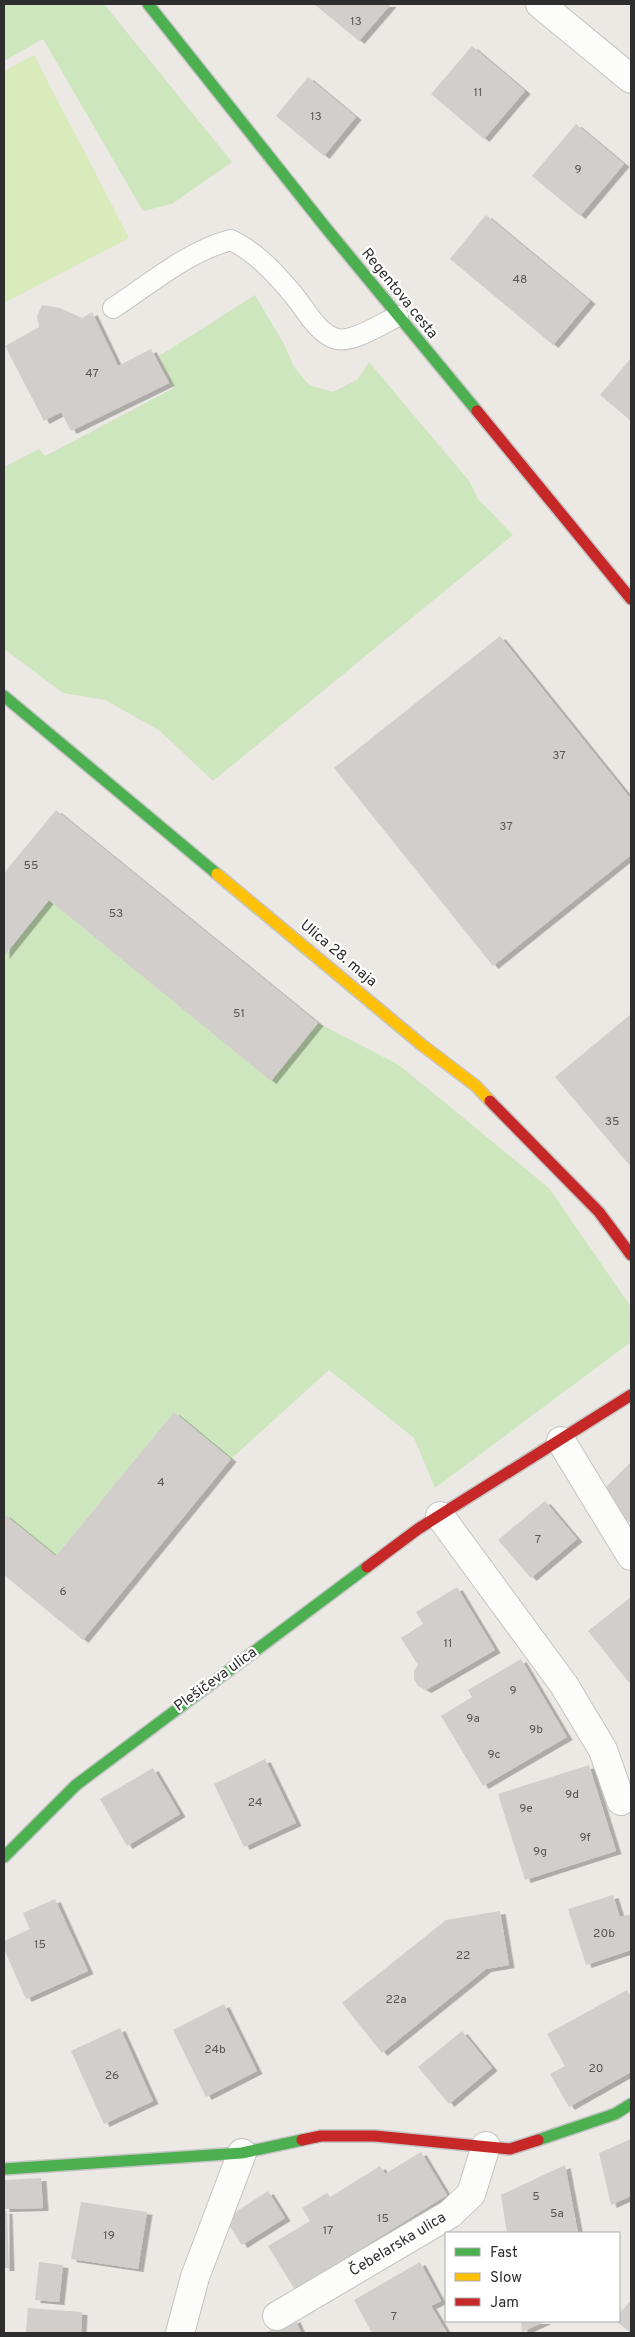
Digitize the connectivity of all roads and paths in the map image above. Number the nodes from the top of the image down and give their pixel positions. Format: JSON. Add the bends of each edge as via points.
{"nodes":[{"id":1,"x":148,"y":4,"type":"edge"},
{"id":2,"x":540,"y":4,"type":"edge"},
{"id":3,"x":631,"y":79,"type":"edge"},
{"id":4,"x":113,"y":308,"type":"dead end"},
{"id":5,"x":398,"y":316,"type":"junction"},
{"id":6,"x":627,"y":584,"type":"edge"},
{"id":7,"x":4,"y":696,"type":"edge"},
{"id":8,"x":631,"y":1256,"type":"edge"},
{"id":9,"x":631,"y":1395,"type":"edge"},
{"id":10,"x":560,"y":1441,"type":"junction"},
{"id":11,"x":440,"y":1516,"type":"junction"},
{"id":12,"x":631,"y":1556,"type":"edge"},
{"id":13,"x":620,"y":1801,"type":"dead end"},
{"id":14,"x":4,"y":1857,"type":"edge"},
{"id":15,"x":631,"y":2104,"type":"edge"},
{"id":16,"x":486,"y":2146,"type":"junction"},
{"id":17,"x":242,"y":2153,"type":"junction"},
{"id":18,"x":4,"y":2169,"type":"edge"},
{"id":19,"x":277,"y":2316,"type":"dead end"},
{"id":20,"x":180,"y":2333,"type":"edge"}],
"edges":[{"from":1,"to":5,"type":"street","name":"Regentova cesta"},
{"from":2,"to":3,"type":"street"},
{"from":4,"to":5,"type":"lane","via":[[176,266],[214,245],[231,240],[250,249],[292,292],[322,332],[338,340],[354,338]]},
{"from":5,"to":6,"type":"street","name":"Regentova cesta"},
{"from":7,"to":8,"type":"street","name":"Ulica 28. maja","via":[[422,1045],[476,1086],[599,1212]]},
{"from":9,"to":10,"type":"street","name":"Plešičeva ulica"},
{"from":10,"to":11,"type":"street","name":"Plešičeva ulica"},
{"from":10,"to":12,"type":"street"},
{"from":11,"to":13,"type":"street","via":[[564,1685],[603,1750]]},
{"from":11,"to":14,"type":"street","name":"Plešičeva ulica","via":[[410,1535],[76,1785]]},
{"from":15,"to":16,"type":"street","via":[[615,2114],[510,2149]]},
{"from":16,"to":17,"type":"street","via":[[375,2136],[321,2136]]},
{"from":16,"to":19,"type":"street","name":"Čebelarska ulica","via":[[471,2194],[450,2214]]},
{"from":17,"to":18,"type":"street"},
{"from":17,"to":20,"type":"street","via":[[195,2277]]}]}
